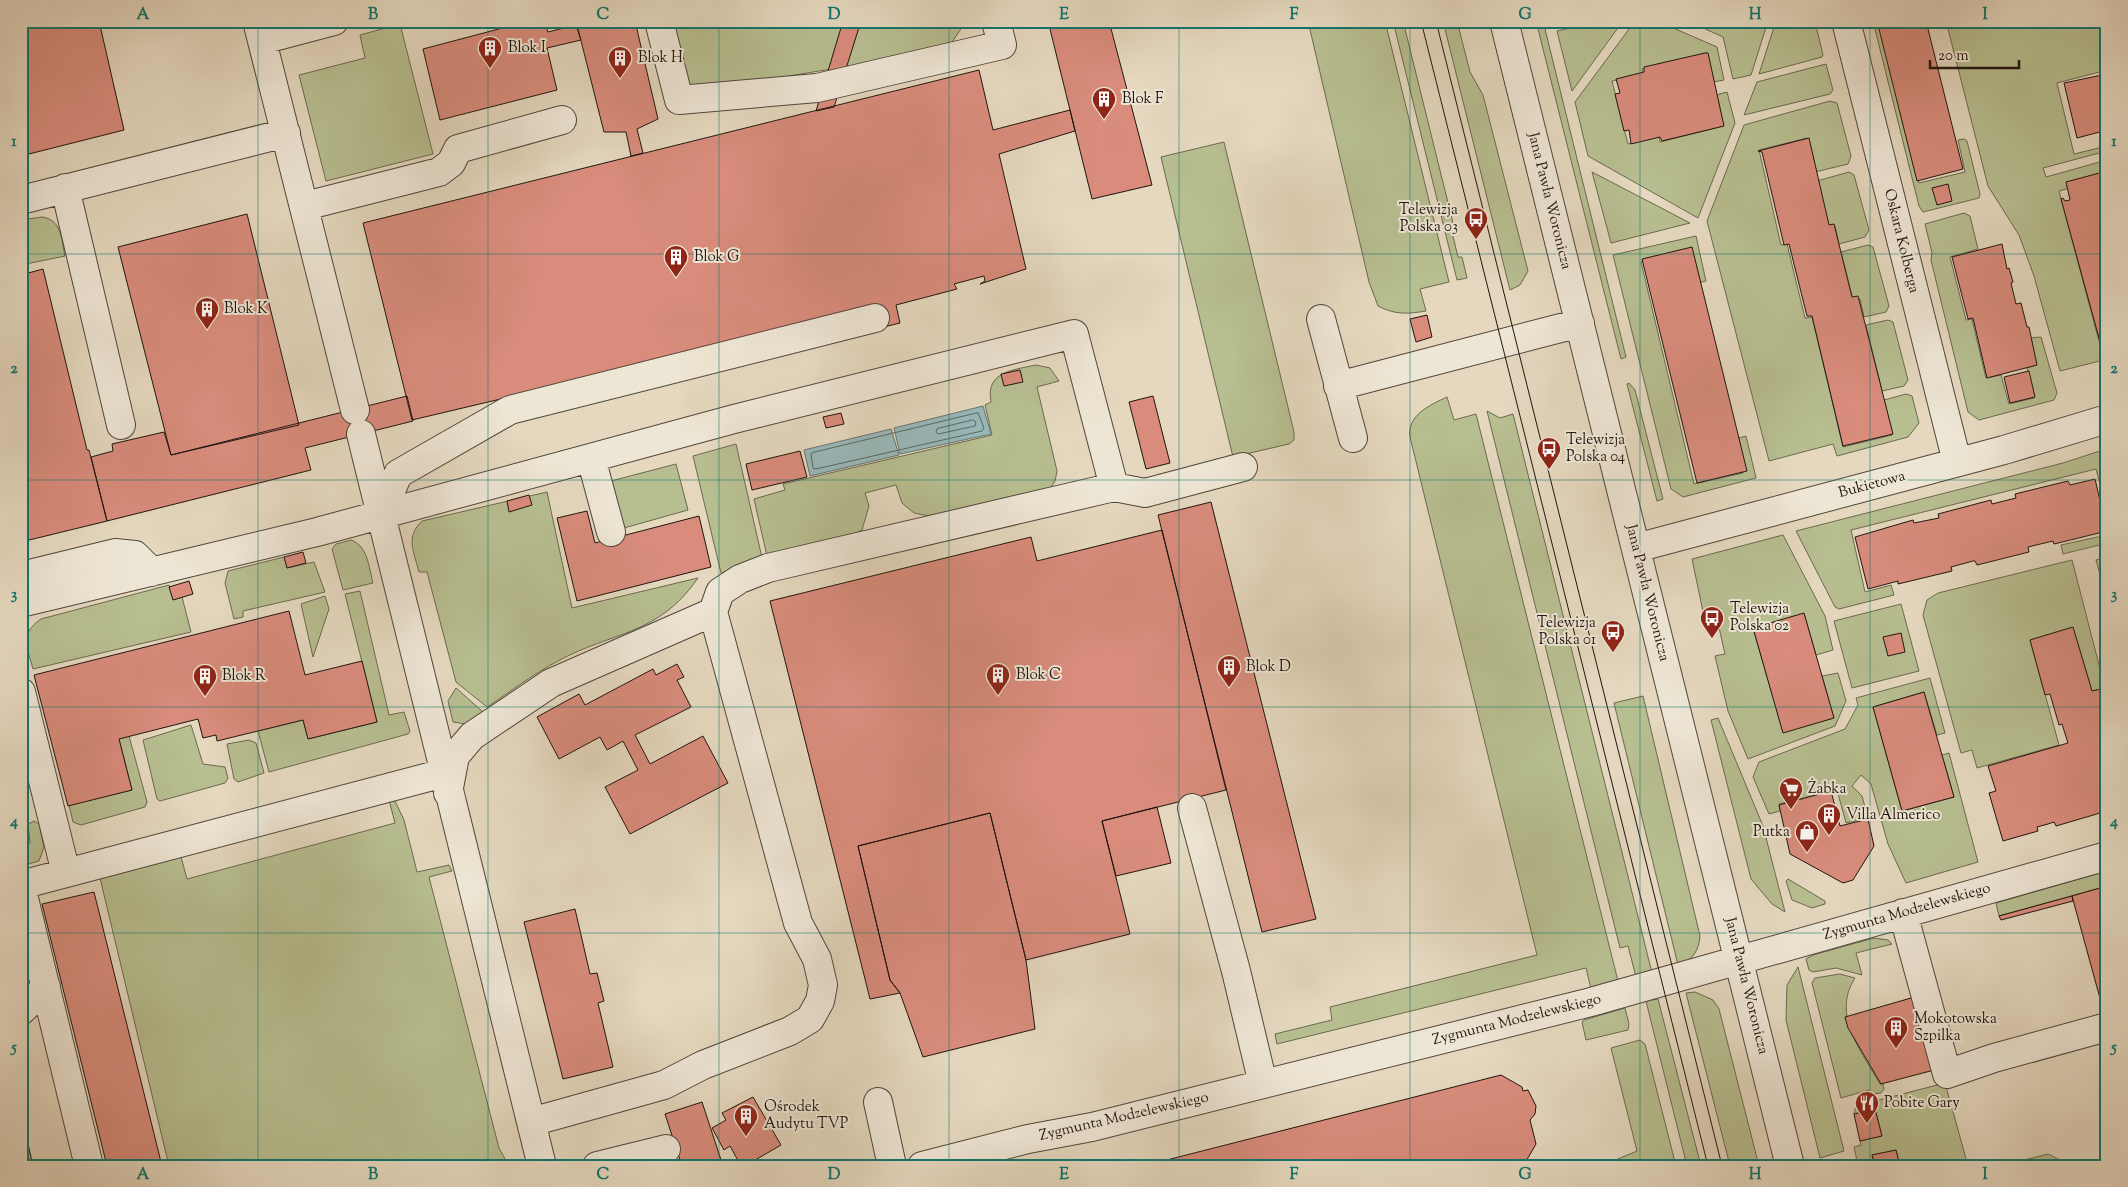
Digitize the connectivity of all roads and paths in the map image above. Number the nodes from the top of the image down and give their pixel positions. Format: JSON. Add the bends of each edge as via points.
{"nodes":[{"id":1,"x":334,"y":21,"type":"edge"},
{"id":2,"x":659,"y":21,"type":"edge"},
{"id":3,"x":996,"y":21,"type":"edge"},
{"id":4,"x":1504,"y":21,"type":"edge"},
{"id":5,"x":1846,"y":21,"type":"edge"},
{"id":6,"x":260,"y":30,"type":"edge"},
{"id":7,"x":562,"y":120,"type":"dead end"},
{"id":8,"x":286,"y":133,"type":"junction"},
{"id":9,"x":65,"y":188,"type":"junction"},
{"id":10,"x":21,"y":200,"type":"edge"},
{"id":11,"x":305,"y":206,"type":"junction"},
{"id":12,"x":875,"y":318,"type":"dead end"},
{"id":13,"x":1321,"y":320,"type":"dead end"},
{"id":14,"x":1580,"y":323,"type":"junction"},
{"id":15,"x":1338,"y":386,"type":"junction"},
{"id":16,"x":2107,"y":419,"type":"edge"},
{"id":17,"x":121,"y":425,"type":"dead end"},
{"id":18,"x":1353,"y":438,"type":"dead end"},
{"id":19,"x":591,"y":458,"type":"junction"},
{"id":20,"x":1957,"y":462,"type":"junction"},
{"id":21,"x":1244,"y":467,"type":"dead end"},
{"id":22,"x":1114,"y":487,"type":"junction"},
{"id":23,"x":380,"y":514,"type":"junction"},
{"id":24,"x":611,"y":532,"type":"dead end"},
{"id":25,"x":1636,"y":548,"type":"junction"},
{"id":26,"x":152,"y":572,"type":"junction"},
{"id":27,"x":21,"y":576,"type":"edge"},
{"id":28,"x":21,"y":603,"type":"edge"},
{"id":29,"x":713,"y":612,"type":"junction"},
{"id":30,"x":21,"y":692,"type":"edge"},
{"id":31,"x":446,"y":783,"type":"junction"},
{"id":32,"x":1192,"y":808,"type":"dead end"},
{"id":33,"x":2107,"y":856,"type":"edge"},
{"id":34,"x":66,"y":873,"type":"junction"},
{"id":35,"x":21,"y":886,"type":"edge"},
{"id":36,"x":1903,"y":913,"type":"junction"},
{"id":37,"x":1739,"y":961,"type":"junction"},
{"id":38,"x":46,"y":987,"type":"junction"},
{"id":39,"x":21,"y":1010,"type":"edge"},
{"id":40,"x":2107,"y":1027,"type":"edge"},
{"id":41,"x":1263,"y":1084,"type":"junction"},
{"id":42,"x":878,"y":1102,"type":"dead end"},
{"id":43,"x":531,"y":1122,"type":"junction"},
{"id":44,"x":666,"y":1148,"type":"dead end"},
{"id":45,"x":89,"y":1166,"type":"edge"},
{"id":46,"x":542,"y":1166,"type":"edge"},
{"id":47,"x":597,"y":1166,"type":"edge"},
{"id":48,"x":892,"y":1166,"type":"edge"},
{"id":49,"x":922,"y":1166,"type":"edge"},
{"id":50,"x":1790,"y":1166,"type":"edge"}],
"edges":[{"from":1,"to":6,"type":"street"},
{"from":2,"to":3,"type":"street","via":[[679,100],[817,88],[1002,45]]},
{"from":4,"to":14,"type":"street","name":"Jana Pawła Woronicza"},
{"from":5,"to":20,"type":"street","name":"Oskara Kolberga"},
{"from":6,"to":8,"type":"street"},
{"from":7,"to":11,"type":"street","via":[[458,149],[451,163],[439,172]]},
{"from":8,"to":9,"type":"street"},
{"from":8,"to":11,"type":"street"},
{"from":9,"to":10,"type":"street"},
{"from":9,"to":17,"type":"street"},
{"from":11,"to":23,"type":"street"},
{"from":12,"to":23,"type":"street","via":[[510,410],[398,474]]},
{"from":13,"to":15,"type":"street"},
{"from":14,"to":15,"type":"street"},
{"from":14,"to":25,"type":"street","name":"Jana Pawła Woronicza"},
{"from":15,"to":18,"type":"street"},
{"from":16,"to":20,"type":"street","name":"Bukietowa"},
{"from":19,"to":22,"type":"street","via":[[1074,334]]},
{"from":19,"to":23,"type":"street"},
{"from":19,"to":24,"type":"street"},
{"from":20,"to":25,"type":"street","name":"Bukietowa"},
{"from":21,"to":22,"type":"street","via":[[1144,492]]},
{"from":22,"to":29,"type":"street","via":[[768,568],[740,579],[720,592]]},
{"from":23,"to":26,"type":"street"},
{"from":23,"to":31,"type":"street"},
{"from":25,"to":37,"type":"street","name":"Jana Pawła Woronicza"},
{"from":26,"to":27,"type":"street","via":[[135,555],[115,552]]},
{"from":26,"to":28,"type":"street"},
{"from":29,"to":31,"type":"street","via":[[550,683],[472,736],[455,756]]},
{"from":29,"to":43,"type":"street","via":[[798,923],[817,959],[823,985],[820,1001],[810,1018],[790,1031],[702,1065],[664,1085]]},
{"from":30,"to":34,"type":"street"},
{"from":31,"to":34,"type":"street"},
{"from":31,"to":43,"type":"street"},
{"from":32,"to":41,"type":"street"},
{"from":33,"to":36,"type":"street","name":"Zygmunta Modzelewskiego"},
{"from":34,"to":35,"type":"street"},
{"from":35,"to":38,"type":"street"},
{"from":36,"to":37,"type":"street","name":"Zygmunta Modzelewskiego"},
{"from":36,"to":40,"type":"street","via":[[1947,1074]]},
{"from":37,"to":41,"type":"street","name":"Zygmunta Modzelewskiego","via":[[1591,1002]]},
{"from":37,"to":50,"type":"street","name":"Jana Pawła Woronicza"},
{"from":38,"to":39,"type":"street"},
{"from":38,"to":45,"type":"street"},
{"from":41,"to":49,"type":"street","name":"Zygmunta Modzelewskiego"},
{"from":42,"to":48,"type":"street"},
{"from":43,"to":46,"type":"street"},
{"from":44,"to":47,"type":"street"}]}
